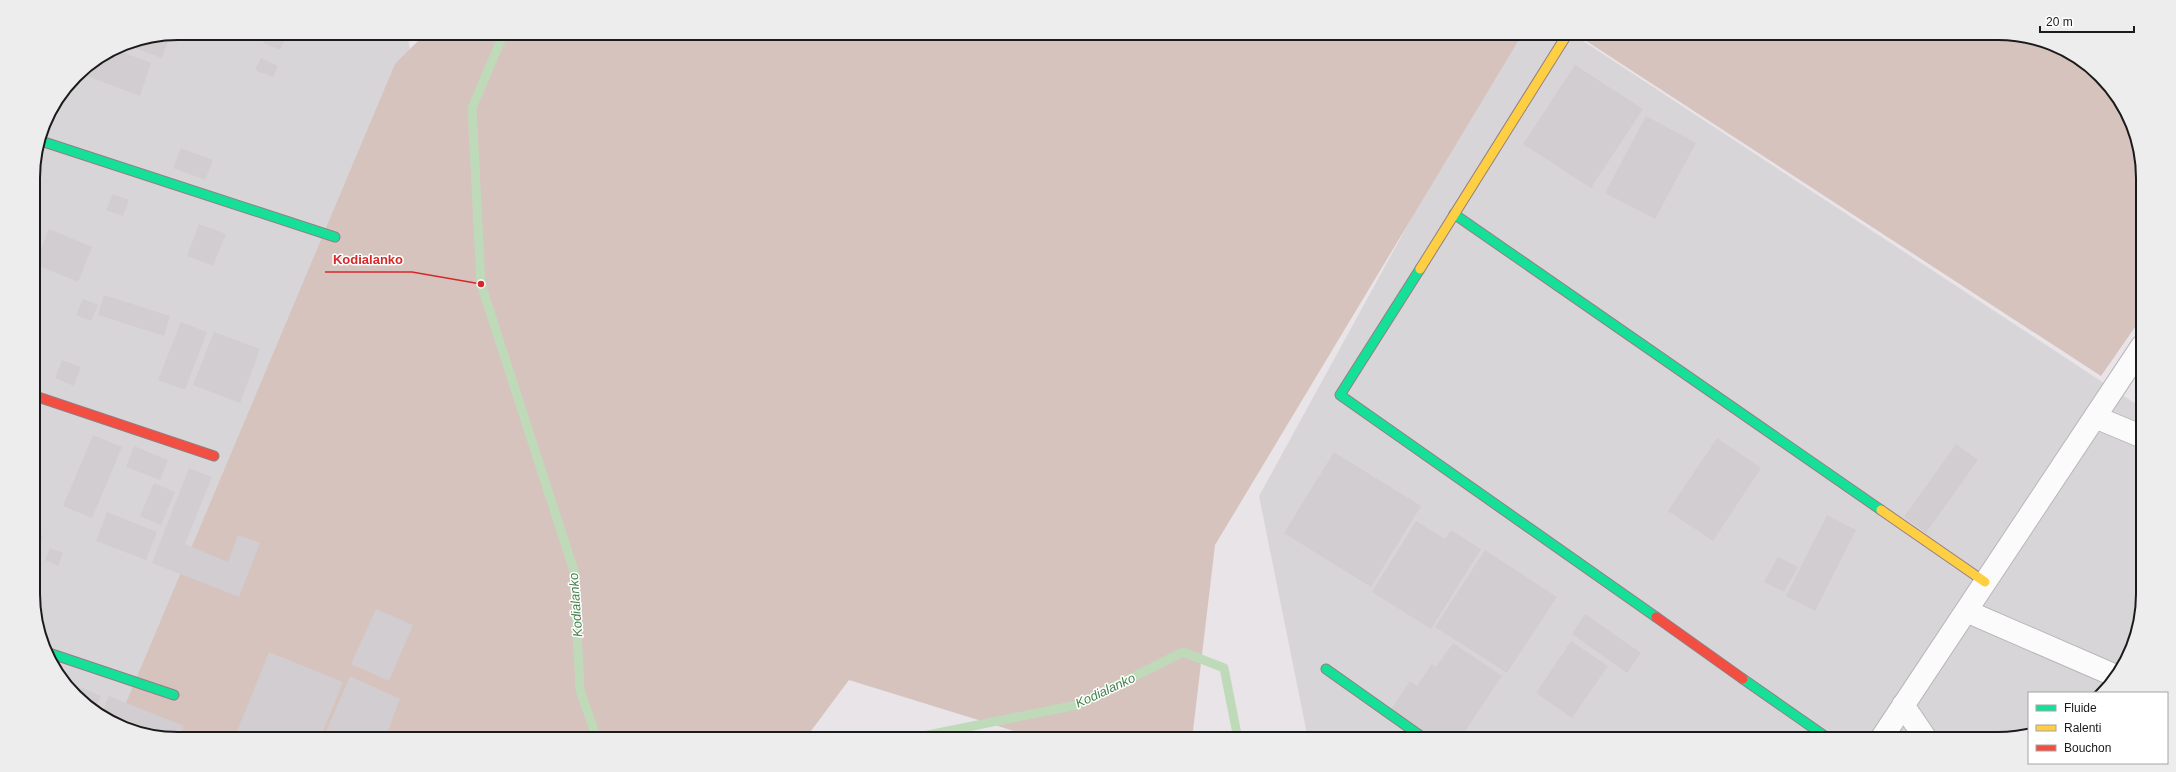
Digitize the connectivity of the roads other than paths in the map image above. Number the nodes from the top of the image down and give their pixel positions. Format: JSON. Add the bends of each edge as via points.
{"nodes":[{"id":1,"x":1564,"y":40,"type":"edge"},
{"id":2,"x":45,"y":142,"type":"edge"},
{"id":3,"x":1454,"y":214,"type":"junction"},
{"id":4,"x":335,"y":237,"type":"dead end"},
{"id":5,"x":2136,"y":355,"type":"edge"},
{"id":6,"x":40,"y":398,"type":"edge"},
{"id":7,"x":2095,"y":417,"type":"junction"},
{"id":8,"x":2136,"y":434,"type":"edge"},
{"id":9,"x":214,"y":456,"type":"dead end"},
{"id":10,"x":1985,"y":582,"type":"junction"},
{"id":11,"x":1966,"y":611,"type":"junction"},
{"id":12,"x":54,"y":655,"type":"edge"},
{"id":13,"x":1326,"y":669,"type":"dead end"},
{"id":14,"x":2110,"y":673,"type":"edge"},
{"id":15,"x":174,"y":695,"type":"dead end"},
{"id":16,"x":1903,"y":705,"type":"junction"},
{"id":17,"x":1414,"y":732,"type":"edge"},
{"id":18,"x":1819,"y":732,"type":"edge"},
{"id":19,"x":1886,"y":732,"type":"edge"},
{"id":20,"x":1921,"y":732,"type":"edge"}],
"edges":[{"from":1,"to":3,"type":"street"},
{"from":2,"to":4,"type":"street"},
{"from":3,"to":10,"type":"street"},
{"from":3,"to":18,"type":"street","via":[[1340,395]]},
{"from":5,"to":7,"type":"street"},
{"from":6,"to":9,"type":"street"},
{"from":7,"to":8,"type":"street"},
{"from":7,"to":10,"type":"street"},
{"from":10,"to":11,"type":"street"},
{"from":11,"to":14,"type":"street"},
{"from":11,"to":16,"type":"street"},
{"from":12,"to":15,"type":"street"},
{"from":13,"to":17,"type":"street"},
{"from":16,"to":19,"type":"street"},
{"from":16,"to":20,"type":"street"}]}
